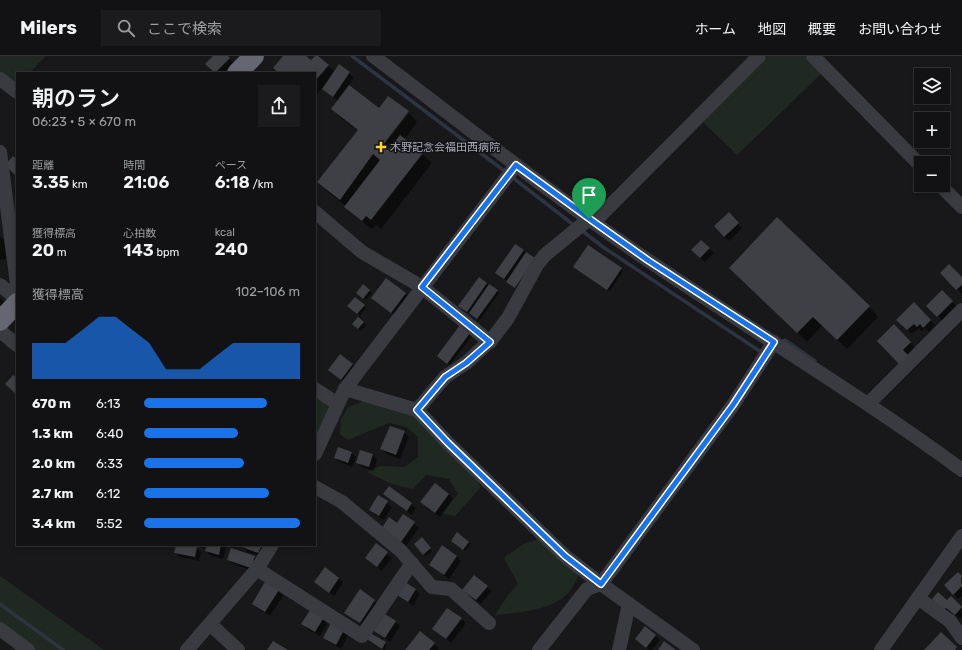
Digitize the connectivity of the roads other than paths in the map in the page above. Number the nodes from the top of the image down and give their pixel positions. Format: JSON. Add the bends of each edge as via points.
{"nodes":[{"id":1,"x":254,"y":56,"type":"edge"},
{"id":2,"x":373,"y":56,"type":"edge"},
{"id":3,"x":759,"y":56,"type":"edge"},
{"id":4,"x":813,"y":56,"type":"edge"},
{"id":5,"x":238,"y":72,"type":"edge"},
{"id":6,"x":0,"y":79,"type":"edge"},
{"id":7,"x":16,"y":91,"type":"edge"},
{"id":8,"x":0,"y":152,"type":"edge"},
{"id":9,"x":914,"y":159,"type":"edge"},
{"id":10,"x":516,"y":165,"type":"junction"},
{"id":11,"x":947,"y":192,"type":"edge"},
{"id":12,"x":962,"y":207,"type":"edge"},
{"id":13,"x":316,"y":213,"type":"edge"},
{"id":14,"x":591,"y":221,"type":"junction"},
{"id":15,"x":16,"y":276,"type":"edge"},
{"id":16,"x":0,"y":285,"type":"edge"},
{"id":17,"x":422,"y":287,"type":"junction"},
{"id":18,"x":16,"y":298,"type":"edge"},
{"id":19,"x":16,"y":304,"type":"edge"},
{"id":20,"x":962,"y":310,"type":"edge"},
{"id":21,"x":0,"y":321,"type":"edge"},
{"id":22,"x":0,"y":331,"type":"edge"},
{"id":23,"x":490,"y":342,"type":"junction"},
{"id":24,"x":774,"y":342,"type":"junction"},
{"id":25,"x":16,"y":344,"type":"edge"},
{"id":26,"x":316,"y":390,"type":"edge"},
{"id":27,"x":345,"y":390,"type":"junction"},
{"id":28,"x":338,"y":404,"type":"junction"},
{"id":29,"x":868,"y":404,"type":"junction"},
{"id":30,"x":417,"y":410,"type":"junction"},
{"id":31,"x":316,"y":452,"type":"edge"},
{"id":32,"x":962,"y":470,"type":"edge"},
{"id":33,"x":316,"y":488,"type":"edge"},
{"id":34,"x":962,"y":536,"type":"edge"},
{"id":35,"x":271,"y":546,"type":"edge"},
{"id":36,"x":412,"y":563,"type":"junction"},
{"id":37,"x":258,"y":569,"type":"junction"},
{"id":38,"x":601,"y":584,"type":"junction"},
{"id":39,"x":918,"y":598,"type":"junction"},
{"id":40,"x":629,"y":604,"type":"junction"},
{"id":41,"x":490,"y":623,"type":"dead end"},
{"id":42,"x":210,"y":624,"type":"junction"},
{"id":43,"x":0,"y":629,"type":"edge"},
{"id":44,"x":962,"y":638,"type":"edge"},
{"id":45,"x":362,"y":643,"type":"edge"},
{"id":46,"x":28,"y":650,"type":"edge"},
{"id":47,"x":187,"y":650,"type":"edge"},
{"id":48,"x":238,"y":650,"type":"edge"},
{"id":49,"x":539,"y":650,"type":"edge"},
{"id":50,"x":619,"y":650,"type":"edge"},
{"id":51,"x":693,"y":650,"type":"edge"},
{"id":52,"x":881,"y":650,"type":"edge"}],
"edges":[{"from":1,"to":5,"type":"highway"},
{"from":2,"to":10,"type":"street"},
{"from":3,"to":14,"type":"street"},
{"from":4,"to":9,"type":"street"},
{"from":6,"to":7,"type":"street"},
{"from":8,"to":15,"type":"street"},
{"from":10,"to":14,"type":"street"},
{"from":10,"to":17,"type":"street"},
{"from":11,"to":12,"type":"street"},
{"from":13,"to":17,"type":"street","via":[[362,252]]},
{"from":14,"to":23,"type":"street","via":[[545,255],[508,318]]},
{"from":14,"to":24,"type":"street"},
{"from":16,"to":18,"type":"street"},
{"from":17,"to":23,"type":"street"},
{"from":17,"to":27,"type":"street"},
{"from":19,"to":21,"type":"highway"},
{"from":20,"to":29,"type":"street"},
{"from":22,"to":25,"type":"street"},
{"from":23,"to":30,"type":"street","via":[[445,377]]},
{"from":24,"to":29,"type":"street"},
{"from":24,"to":38,"type":"street","via":[[733,405]]},
{"from":26,"to":28,"type":"street"},
{"from":27,"to":28,"type":"street"},
{"from":27,"to":30,"type":"street"},
{"from":28,"to":31,"type":"street"},
{"from":29,"to":32,"type":"street"},
{"from":30,"to":38,"type":"street","via":[[565,556]]},
{"from":33,"to":36,"type":"street","via":[[342,502]]},
{"from":34,"to":39,"type":"street"},
{"from":35,"to":37,"type":"street"},
{"from":36,"to":41,"type":"street","via":[[432,588],[451,589]]},
{"from":36,"to":45,"type":"street"},
{"from":37,"to":42,"type":"street"},
{"from":37,"to":45,"type":"street"},
{"from":38,"to":40,"type":"street"},
{"from":38,"to":49,"type":"street","via":[[587,589]]},
{"from":39,"to":44,"type":"street","via":[[950,621]]},
{"from":39,"to":52,"type":"street"},
{"from":40,"to":50,"type":"street"},
{"from":40,"to":51,"type":"street"},
{"from":42,"to":47,"type":"street"},
{"from":42,"to":48,"type":"street"},
{"from":43,"to":46,"type":"street"}]}
